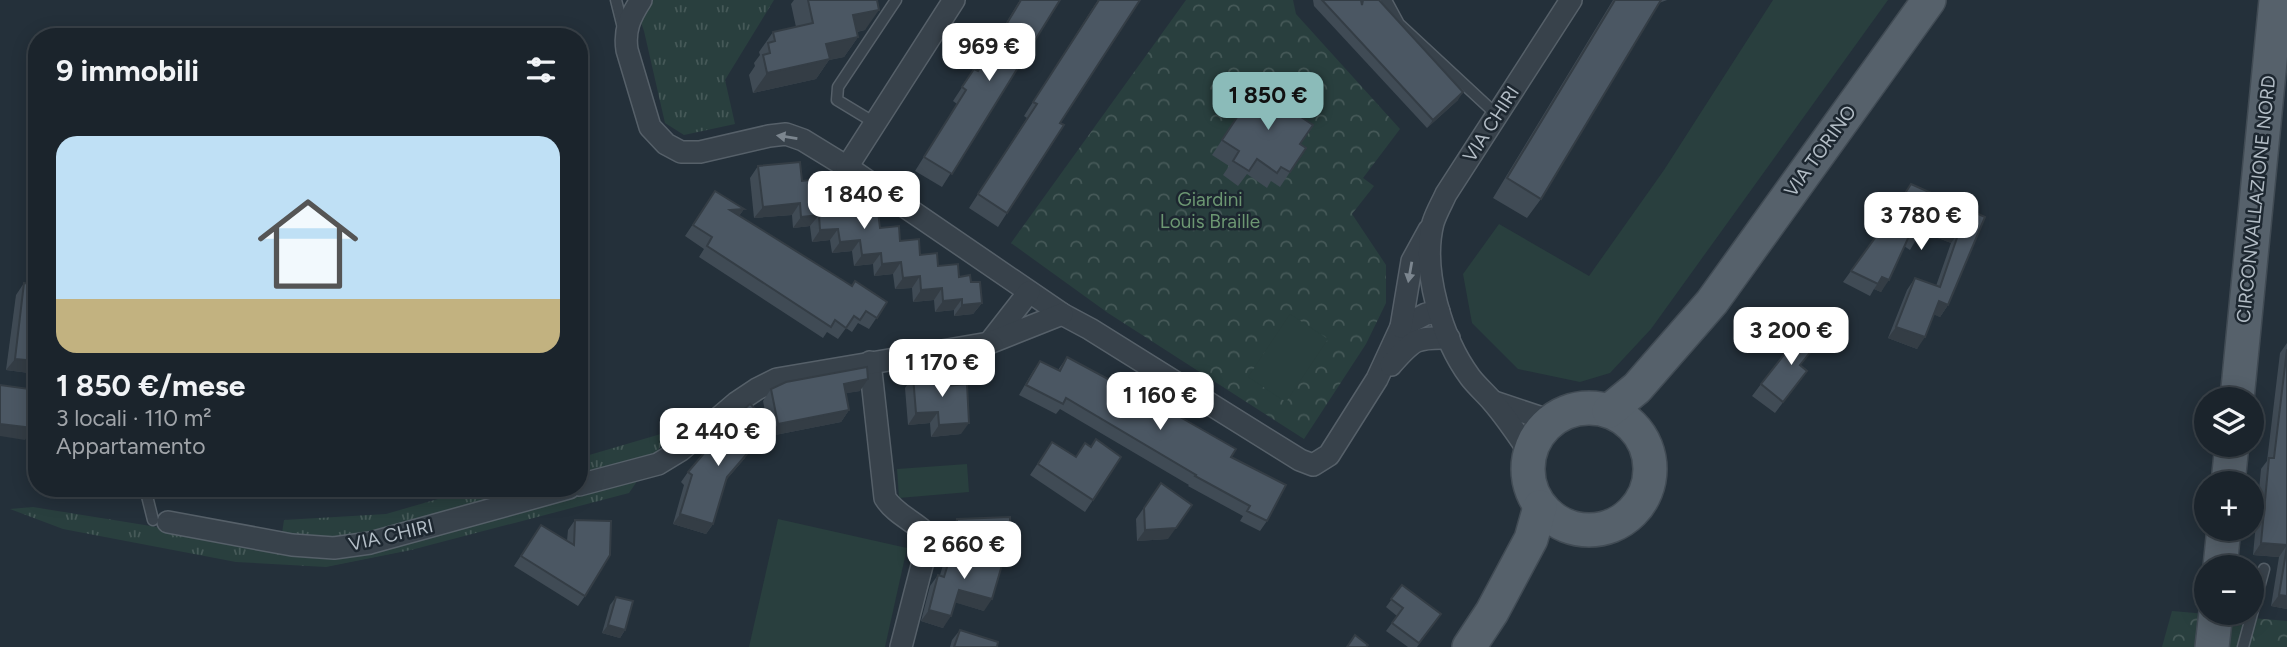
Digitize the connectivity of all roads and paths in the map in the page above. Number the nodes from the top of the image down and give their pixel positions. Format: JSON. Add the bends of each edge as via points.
{"nodes":[{"id":1,"x":616,"y":0,"type":"edge"},
{"id":2,"x":642,"y":0,"type":"edge"},
{"id":3,"x":896,"y":0,"type":"edge"},
{"id":4,"x":954,"y":0,"type":"edge"},
{"id":5,"x":1385,"y":0,"type":"edge"},
{"id":6,"x":1556,"y":0,"type":"edge"},
{"id":7,"x":1571,"y":0,"type":"edge"},
{"id":8,"x":1929,"y":0,"type":"edge"},
{"id":9,"x":2276,"y":0,"type":"edge"},
{"id":10,"x":1554,"y":29,"type":"junction"},
{"id":11,"x":625,"y":38,"type":"junction"},
{"id":12,"x":1497,"y":115,"type":"junction"},
{"id":13,"x":875,"y":123,"type":"junction"},
{"id":14,"x":847,"y":167,"type":"junction"},
{"id":15,"x":1433,"y":222,"type":"junction"},
{"id":16,"x":1029,"y":292,"type":"junction"},
{"id":17,"x":1712,"y":302,"type":"junction"},
{"id":18,"x":1439,"y":312,"type":"junction"},
{"id":19,"x":1062,"y":314,"type":"junction"},
{"id":20,"x":1401,"y":327,"type":"junction"},
{"id":21,"x":1449,"y":338,"type":"junction"},
{"id":22,"x":989,"y":343,"type":"junction"},
{"id":23,"x":870,"y":362,"type":"junction"},
{"id":24,"x":1377,"y":379,"type":"junction"},
{"id":25,"x":2238,"y":387,"type":"edge"},
{"id":26,"x":1494,"y":402,"type":"junction"},
{"id":27,"x":1609,"y":411,"type":"junction"},
{"id":28,"x":1551,"y":421,"type":"junction"},
{"id":29,"x":1636,"y":430,"type":"junction"},
{"id":30,"x":1530,"y":453,"type":"junction"},
{"id":31,"x":588,"y":483,"type":"edge"},
{"id":32,"x":149,"y":497,"type":"edge"},
{"id":33,"x":536,"y":497,"type":"edge"},
{"id":34,"x":1540,"y":507,"type":"junction"},
{"id":35,"x":160,"y":521,"type":"joint"},
{"id":36,"x":1570,"y":528,"type":"junction"},
{"id":37,"x":1492,"y":612,"type":"junction"},
{"id":38,"x":2215,"y":625,"type":"edge"},
{"id":39,"x":2249,"y":625,"type":"edge"},
{"id":40,"x":901,"y":647,"type":"edge"},
{"id":41,"x":1469,"y":647,"type":"edge"},
{"id":42,"x":2213,"y":647,"type":"edge"},
{"id":43,"x":2243,"y":647,"type":"edge"}],
"edges":[{"from":1,"to":11,"type":"lane"},
{"from":2,"to":11,"type":"street"},
{"from":3,"to":13,"type":"lane","via":[[838,87],[837,100]]},
{"from":4,"to":13,"type":"street"},
{"from":5,"to":12,"type":"lane","via":[[1399,24]]},
{"from":6,"to":10,"type":"street","name":"VIA CHIRI"},
{"from":7,"to":10,"type":"street","name":"VIA CHIRI"},
{"from":8,"to":17,"type":"main road","name":"VIA TORINO"},
{"from":9,"to":25,"type":"main road","name":"CIRCONVALLAZIONE NORD"},
{"from":10,"to":12,"type":"street","name":"VIA CHIRI"},
{"from":14,"to":11,"type":"street","one_way":true,"via":[[786,134],[700,152],[681,152],[666,144],[650,127]]},
{"from":12,"to":15,"type":"street","name":"VIA CHIRI"},
{"from":13,"to":14,"type":"street"},
{"from":14,"to":16,"type":"street"},
{"from":15,"to":18,"type":"street","name":"VIA CHIRI","via":[[1432,278]]},
{"from":15,"to":20,"type":"street","name":"VIA CHIRI","one_way":true,"via":[[1412,261]]},
{"from":16,"to":19,"type":"street"},
{"from":16,"to":22,"type":"street"},
{"from":17,"to":27,"type":"main road","name":"VIA TORINO","via":[[1637,388]]},
{"from":17,"to":29,"type":"main road","name":"VIA TORINO"},
{"from":18,"to":20,"type":"street"},
{"from":18,"to":21,"type":"street","name":"VIA CHIRI"},
{"from":19,"to":22,"type":"street"},
{"from":19,"to":24,"type":"street","name":"VIA CHIRI","via":[[1313,465],[1329,456]]},
{"from":20,"to":24,"type":"street","name":"VIA CHIRI"},
{"from":21,"to":24,"type":"street","name":"VIA CHIRI","via":[[1410,343]]},
{"from":21,"to":26,"type":"street","name":"VIA CHIRI","via":[[1470,377]]},
{"from":22,"to":23,"type":"street"},
{"from":23,"to":31,"type":"street","via":[[777,379],[736,403],[658,464]]},
{"from":23,"to":40,"type":"street","via":[[885,498],[891,508],[927,534],[928,546]]},
{"from":26,"to":28,"type":"street","name":"VIA CHIRI"},
{"from":26,"to":30,"type":"street","name":"VIA CHIRI"},
{"from":27,"to":28,"type":"main road","via":[[1573,410]]},
{"from":27,"to":29,"type":"main road"},
{"from":28,"to":30,"type":"main road"},
{"from":29,"to":36,"type":"main road","via":[[1650,466],[1645,495],[1637,508],[1614,526]]},
{"from":30,"to":34,"type":"main road","via":[[1528,481]]},
{"from":32,"to":35,"type":"lane"},
{"from":33,"to":35,"type":"street","name":"VIA CHIRI","via":[[370,543],[334,548]]},
{"from":34,"to":36,"type":"main road"},
{"from":34,"to":37,"type":"main road","via":[[1531,540]]},
{"from":36,"to":37,"type":"main road","via":[[1551,542]]},
{"from":37,"to":41,"type":"main road"},
{"from":38,"to":42,"type":"main road"},
{"from":39,"to":43,"type":"lane"}]}
